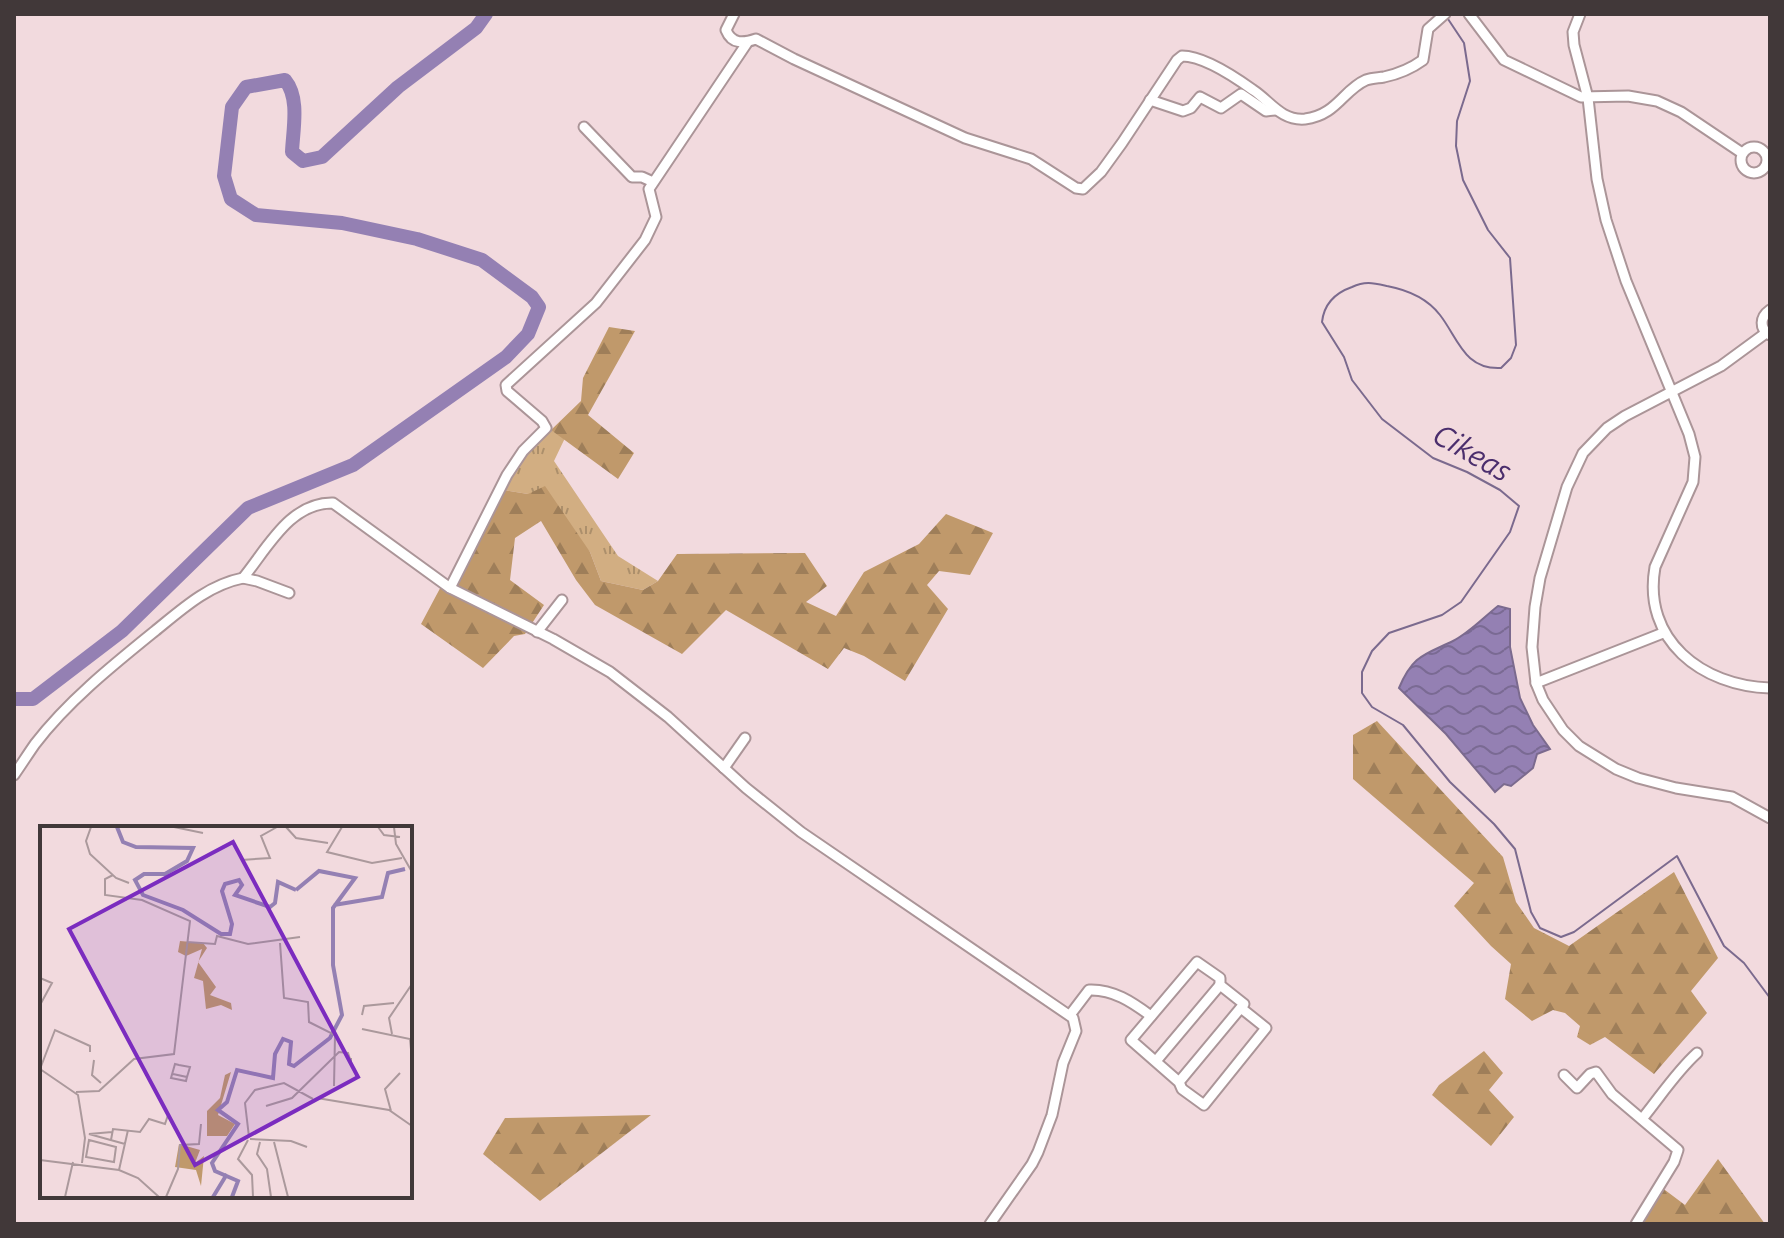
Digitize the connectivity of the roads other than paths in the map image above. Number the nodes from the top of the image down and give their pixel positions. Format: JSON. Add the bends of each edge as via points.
{"nodes":[{"id":1,"x":734,"y":14,"type":"edge"},
{"id":2,"x":1445,"y":14,"type":"edge"},
{"id":3,"x":1469,"y":14,"type":"edge"},
{"id":4,"x":1580,"y":14,"type":"edge"},
{"id":5,"x":747,"y":43,"type":"junction"},
{"id":6,"x":1588,"y":98,"type":"junction"},
{"id":7,"x":1150,"y":100,"type":"junction"},
{"id":8,"x":1275,"y":110,"type":"junction"},
{"id":9,"x":584,"y":127,"type":"dead end"},
{"id":10,"x":1742,"y":153,"type":"dead end"},
{"id":11,"x":653,"y":182,"type":"junction"},
{"id":12,"x":1770,"y":310,"type":"edge"},
{"id":13,"x":1768,"y":334,"type":"edge"},
{"id":14,"x":1671,"y":390,"type":"junction"},
{"id":15,"x":243,"y":578,"type":"junction"},
{"id":16,"x":450,"y":588,"type":"junction"},
{"id":17,"x":289,"y":593,"type":"dead end"},
{"id":18,"x":562,"y":600,"type":"dead end"},
{"id":19,"x":537,"y":632,"type":"junction"},
{"id":20,"x":1663,"y":633,"type":"junction"},
{"id":21,"x":1536,"y":683,"type":"junction"},
{"id":22,"x":1770,"y":688,"type":"edge"},
{"id":23,"x":745,"y":738,"type":"dead end"},
{"id":24,"x":724,"y":768,"type":"junction"},
{"id":25,"x":14,"y":775,"type":"edge"},
{"id":26,"x":1770,"y":818,"type":"edge"},
{"id":27,"x":1220,"y":985,"type":"junction"},
{"id":28,"x":1241,"y":1008,"type":"junction"},
{"id":29,"x":1070,"y":1015,"type":"junction"},
{"id":30,"x":1151,"y":1016,"type":"junction"},
{"id":31,"x":1697,"y":1053,"type":"dead end"},
{"id":32,"x":1156,"y":1061,"type":"junction"},
{"id":33,"x":1564,"y":1075,"type":"dead end"},
{"id":34,"x":1179,"y":1082,"type":"junction"},
{"id":35,"x":1642,"y":1119,"type":"junction"},
{"id":36,"x":990,"y":1224,"type":"edge"},
{"id":37,"x":1636,"y":1224,"type":"edge"}],
"edges":[{"from":1,"to":5,"type":"street","via":[[728,35]]},
{"from":2,"to":8,"type":"street","via":[[1428,29],[1423,60],[1417,65],[1362,82],[1335,108],[1314,116],[1294,118]]},
{"from":3,"to":6,"type":"street","via":[[1504,60]]},
{"from":4,"to":6,"type":"street","via":[[1574,45]]},
{"from":5,"to":7,"type":"street","via":[[762,41],[965,138],[1031,159],[1083,189],[1101,172]]},
{"from":5,"to":11,"type":"street"},
{"from":6,"to":10,"type":"street","via":[[1657,101]]},
{"from":6,"to":14,"type":"street","via":[[1606,220]]},
{"from":7,"to":8,"type":"street","via":[[1183,111],[1200,97],[1221,108],[1241,94],[1266,111]]},
{"from":7,"to":8,"type":"street","via":[[1177,60],[1189,56],[1254,90]]},
{"from":9,"to":11,"type":"street","via":[[632,177]]},
{"from":11,"to":16,"type":"street","via":[[649,193],[656,217],[645,240],[596,303],[506,385],[546,428],[507,475]]},
{"from":12,"to":13,"type":"street","via":[[1762,322]]},
{"from":13,"to":14,"type":"street","via":[[1721,366]]},
{"from":14,"to":20,"type":"street","via":[[1696,468],[1655,567],[1652,598]]},
{"from":14,"to":21,"type":"street","via":[[1607,428],[1573,469],[1540,578],[1532,647]]},
{"from":15,"to":16,"type":"street","via":[[284,526],[319,502],[333,503]]},
{"from":15,"to":17,"type":"street"},
{"from":15,"to":25,"type":"street","via":[[222,582],[183,608],[110,668],[59,717]]},
{"from":16,"to":19,"type":"street"},
{"from":18,"to":19,"type":"street"},
{"from":19,"to":24,"type":"street","via":[[610,672]]},
{"from":20,"to":21,"type":"street"},
{"from":20,"to":22,"type":"street","via":[[1697,666],[1730,681]]},
{"from":21,"to":26,"type":"street","via":[[1563,730],[1604,761],[1657,784],[1732,797]]},
{"from":23,"to":24,"type":"street"},
{"from":24,"to":29,"type":"street","via":[[801,832]]},
{"from":27,"to":28,"type":"street","via":[[1244,1004]]},
{"from":27,"to":30,"type":"street","via":[[1220,978],[1197,962]]},
{"from":27,"to":32,"type":"street"},
{"from":28,"to":34,"type":"street"},
{"from":28,"to":34,"type":"street","via":[[1266,1028],[1204,1105]]},
{"from":29,"to":30,"type":"street","via":[[1089,990],[1096,990],[1126,998]]},
{"from":29,"to":36,"type":"street","via":[[1076,1031],[1042,1143]]},
{"from":30,"to":32,"type":"street","via":[[1131,1040]]},
{"from":31,"to":35,"type":"street"},
{"from":32,"to":34,"type":"street"},
{"from":33,"to":35,"type":"street","via":[[1577,1088],[1596,1072]]},
{"from":35,"to":37,"type":"street","via":[[1678,1150]]}]}
